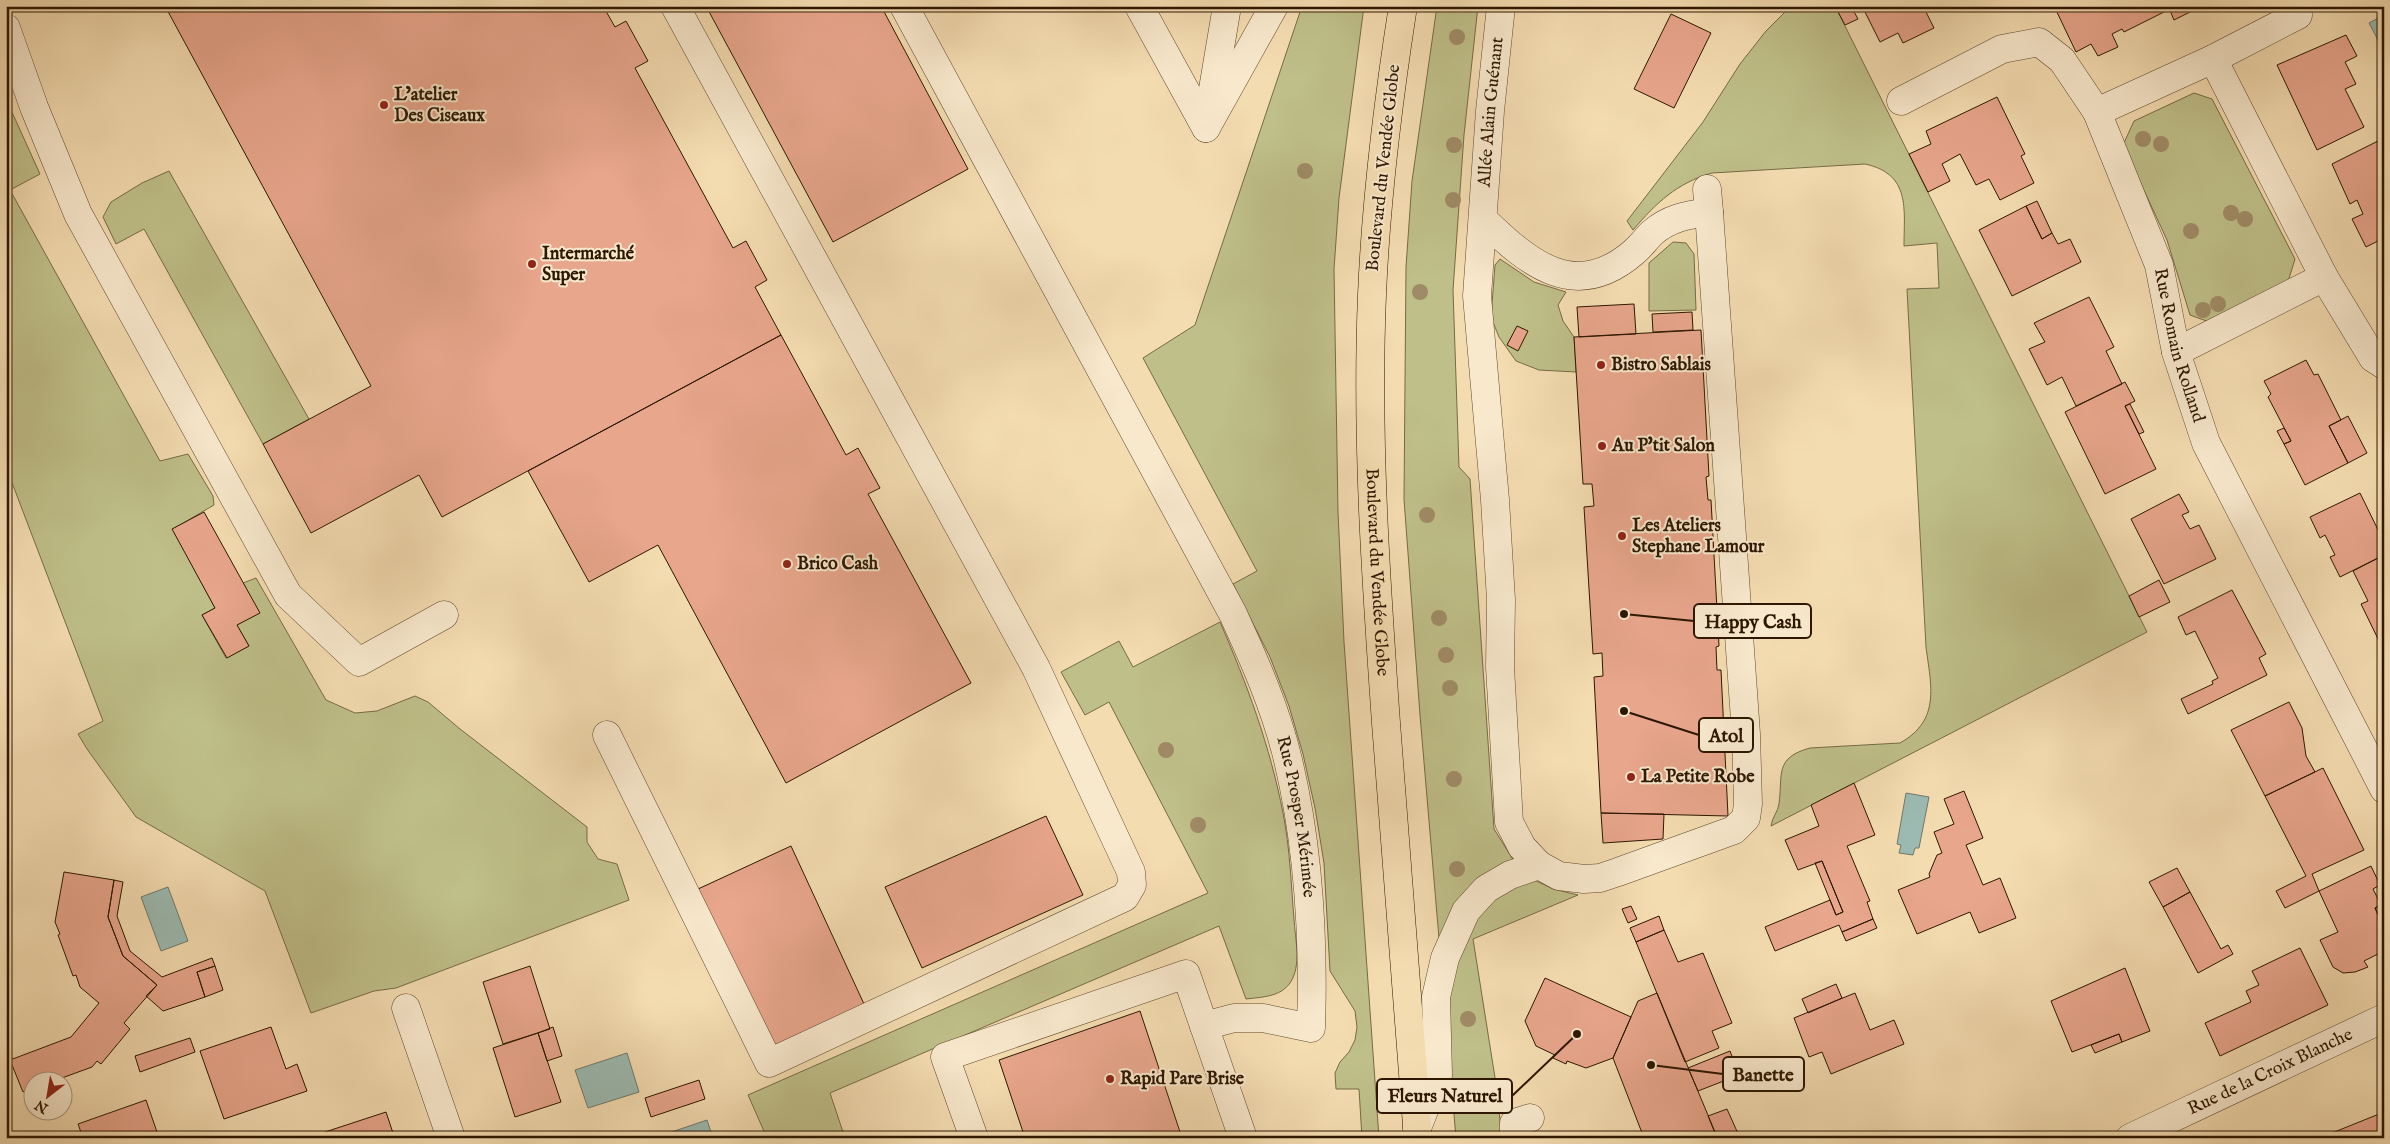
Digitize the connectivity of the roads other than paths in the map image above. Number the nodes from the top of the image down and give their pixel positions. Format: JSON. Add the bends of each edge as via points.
{"nodes":[{"id":1,"x":675,"y":6,"type":"edge"},
{"id":2,"x":904,"y":6,"type":"edge"},
{"id":3,"x":1139,"y":6,"type":"edge"},
{"id":4,"x":1227,"y":6,"type":"edge"},
{"id":5,"x":1274,"y":6,"type":"edge"},
{"id":6,"x":1403,"y":6,"type":"edge"},
{"id":7,"x":1502,"y":6,"type":"edge"},
{"id":8,"x":2295,"y":11,"type":"edge"},
{"id":9,"x":6,"y":28,"type":"edge"},
{"id":10,"x":2212,"y":59,"type":"junction"},
{"id":11,"x":1902,"y":101,"type":"dead end"},
{"id":12,"x":2096,"y":112,"type":"junction"},
{"id":13,"x":1206,"y":128,"type":"junction"},
{"id":14,"x":1483,"y":219,"type":"junction"},
{"id":15,"x":2324,"y":277,"type":"junction"},
{"id":16,"x":2176,"y":352,"type":"junction"},
{"id":17,"x":2384,"y":365,"type":"edge"},
{"id":18,"x":444,"y":615,"type":"dead end"},
{"id":19,"x":607,"y":735,"type":"dead end"},
{"id":20,"x":2384,"y":788,"type":"edge"},
{"id":21,"x":1539,"y":865,"type":"junction"},
{"id":22,"x":406,"y":1008,"type":"dead end"},
{"id":23,"x":2384,"y":1018,"type":"edge"},
{"id":24,"x":1204,"y":1026,"type":"junction"},
{"id":25,"x":1417,"y":1133,"type":"edge"},
{"id":26,"x":451,"y":1138,"type":"edge"},
{"id":27,"x":974,"y":1138,"type":"edge"},
{"id":28,"x":1243,"y":1138,"type":"edge"},
{"id":29,"x":2130,"y":1138,"type":"edge"}],
"edges":[{"from":1,"to":19,"type":"street","via":[[1036,668],[1131,872],[1132,885],[1125,897],[769,1064]]},
{"from":2,"to":24,"type":"street","name":"Rue Prosper Mérimée","via":[[1233,614],[1256,664],[1288,758],[1299,812],[1311,918],[1311,1028],[1263,1018],[1234,1018]]},
{"from":3,"to":13,"type":"street"},
{"from":4,"to":13,"type":"street"},
{"from":5,"to":13,"type":"street"},
{"from":6,"to":25,"type":"main road","name":"Boulevard du Vendée Globe","via":[[1382,158],[1375,238],[1371,436],[1381,649]]},
{"from":7,"to":14,"type":"street","name":"Allée Alain Guénant","via":[[1490,111]]},
{"from":8,"to":10,"type":"street"},
{"from":9,"to":18,"type":"street","via":[[34,108],[78,214],[288,595],[359,662]]},
{"from":10,"to":12,"type":"street"},
{"from":10,"to":15,"type":"street"},
{"from":11,"to":12,"type":"street","name":"Rue Romain Rolland","via":[[2002,49],[2039,42],[2062,60]]},
{"from":12,"to":16,"type":"street","name":"Rue Romain Rolland","via":[[2159,265]]},
{"from":14,"to":21,"type":"street","name":"Allée Alain Guénant","via":[[1477,296],[1501,600],[1500,667],[1509,822],[1522,848]]},
{"from":14,"to":21,"type":"street","name":"Allée Alain Guénant","via":[[1529,261],[1551,272],[1574,277],[1596,275],[1614,267],[1666,223],[1708,200],[1746,734],[1746,818],[1734,830],[1600,878],[1559,876]]},
{"from":15,"to":16,"type":"street"},
{"from":15,"to":17,"type":"street","via":[[2374,358]]},
{"from":16,"to":20,"type":"street","name":"Rue Romain Rolland","via":[[2206,443]]},
{"from":21,"to":25,"type":"street","via":[[1510,875],[1486,890],[1466,912],[1445,958],[1436,997],[1438,1076]]},
{"from":22,"to":26,"type":"street"},
{"from":23,"to":29,"type":"street","name":"Rue de la Croix Blanche"},
{"from":24,"to":27,"type":"street","via":[[1186,974],[945,1058]]},
{"from":24,"to":28,"type":"street"}]}
